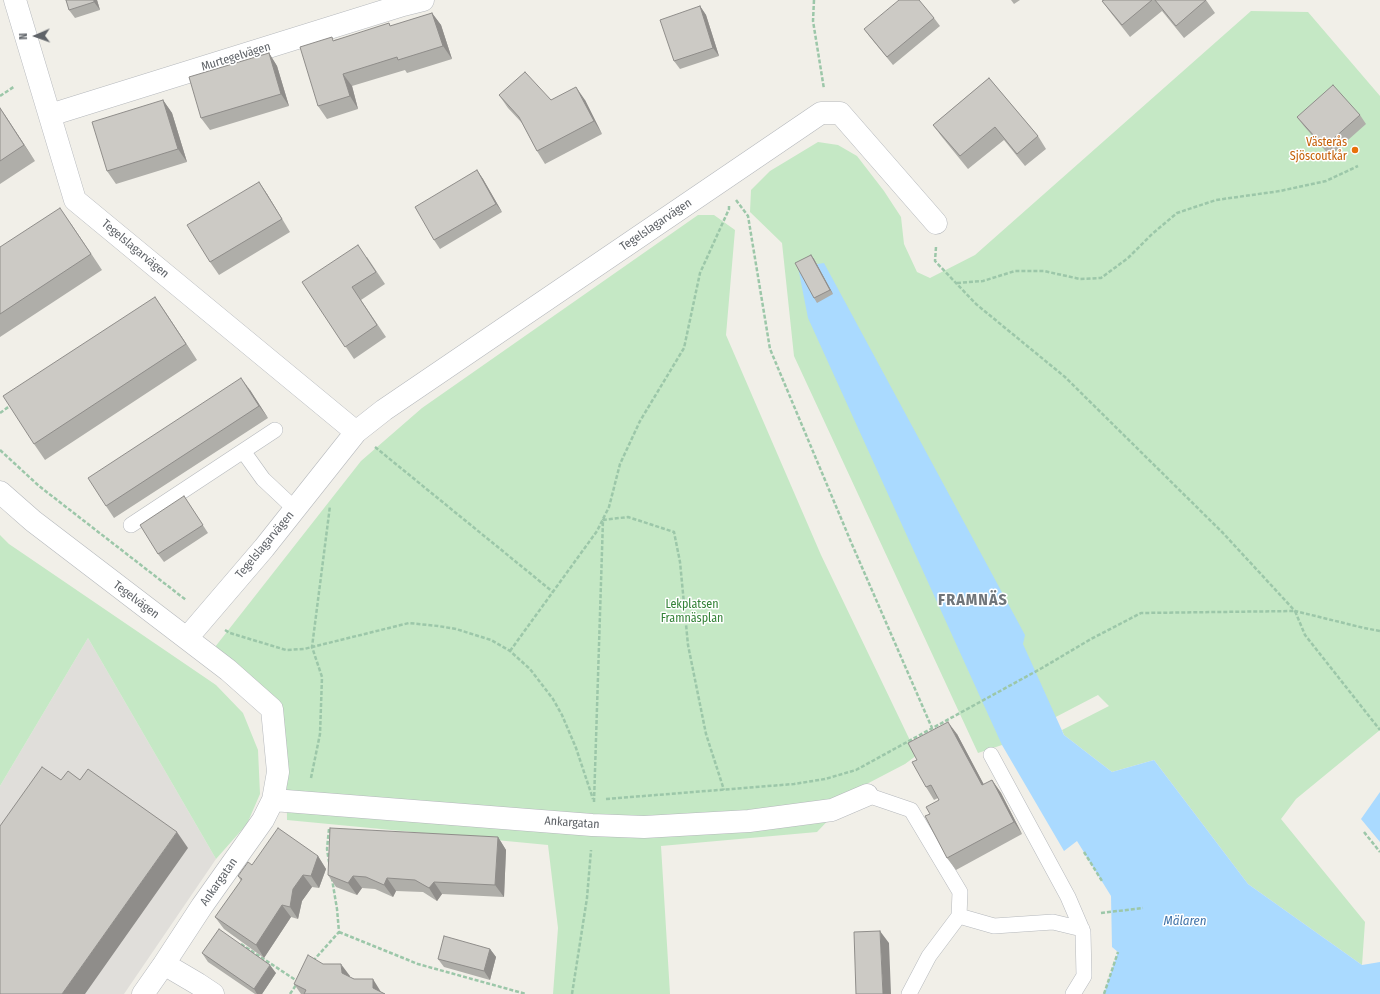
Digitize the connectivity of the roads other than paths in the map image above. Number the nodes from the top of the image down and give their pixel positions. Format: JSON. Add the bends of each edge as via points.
{"nodes":[{"id":1,"x":15,"y":0,"type":"edge"},
{"id":2,"x":409,"y":2,"type":"edge"},
{"id":3,"x":50,"y":115,"type":"junction"},
{"id":4,"x":936,"y":223,"type":"road end"},
{"id":5,"x":275,"y":430,"type":"dead end"},
{"id":6,"x":356,"y":432,"type":"junction"},
{"id":7,"x":244,"y":451,"type":"junction"},
{"id":8,"x":0,"y":492,"type":"edge"},
{"id":9,"x":295,"y":509,"type":"junction"},
{"id":10,"x":131,"y":525,"type":"dead end"},
{"id":11,"x":187,"y":638,"type":"junction"},
{"id":12,"x":272,"y":709,"type":"joint"},
{"id":13,"x":991,"y":755,"type":"dead end"},
{"id":14,"x":867,"y":795,"type":"joint"},
{"id":15,"x":273,"y":800,"type":"junction"},
{"id":16,"x":959,"y":916,"type":"junction"},
{"id":17,"x":1082,"y":929,"type":"junction"},
{"id":18,"x":164,"y":964,"type":"junction"},
{"id":19,"x":143,"y":994,"type":"edge"},
{"id":20,"x":213,"y":994,"type":"edge"},
{"id":21,"x":909,"y":994,"type":"edge"},
{"id":22,"x":1073,"y":994,"type":"edge"}],
"edges":[{"from":1,"to":3,"type":"street","name":"Tegelslagarvägen"},
{"from":2,"to":3,"type":"street","name":"Murtegelvägen"},
{"from":3,"to":6,"type":"street","name":"Tegelslagarvägen","via":[[75,200]]},
{"from":4,"to":6,"type":"street","name":"Tegelslagarvägen","via":[[840,113],[821,113],[384,410]]},
{"from":5,"to":7,"type":"lane"},
{"from":6,"to":9,"type":"street","name":"Tegelslagarvägen"},
{"from":7,"to":9,"type":"lane","via":[[263,479]]},
{"from":7,"to":10,"type":"lane"},
{"from":8,"to":11,"type":"street","name":"Tegelvägen","via":[[33,521]]},
{"from":9,"to":11,"type":"street","name":"Tegelslagarvägen"},
{"from":11,"to":12,"type":"street","name":"Tegelvägen"},
{"from":12,"to":15,"type":"street","name":"Ankargatan","via":[[278,772]]},
{"from":13,"to":17,"type":"lane","via":[[1068,897]]},
{"from":14,"to":15,"type":"street","name":"Ankargatan","via":[[832,810],[749,821],[644,827]]},
{"from":14,"to":16,"type":"lane","via":[[911,810],[960,892]]},
{"from":15,"to":18,"type":"street","name":"Ankargatan","via":[[264,820]]},
{"from":16,"to":17,"type":"lane","via":[[994,926],[1053,922]]},
{"from":16,"to":21,"type":"lane","via":[[929,956]]},
{"from":17,"to":22,"type":"lane","via":[[1084,976]]},
{"from":18,"to":19,"type":"street","name":"Ankargatan"},
{"from":18,"to":20,"type":"street"}]}
